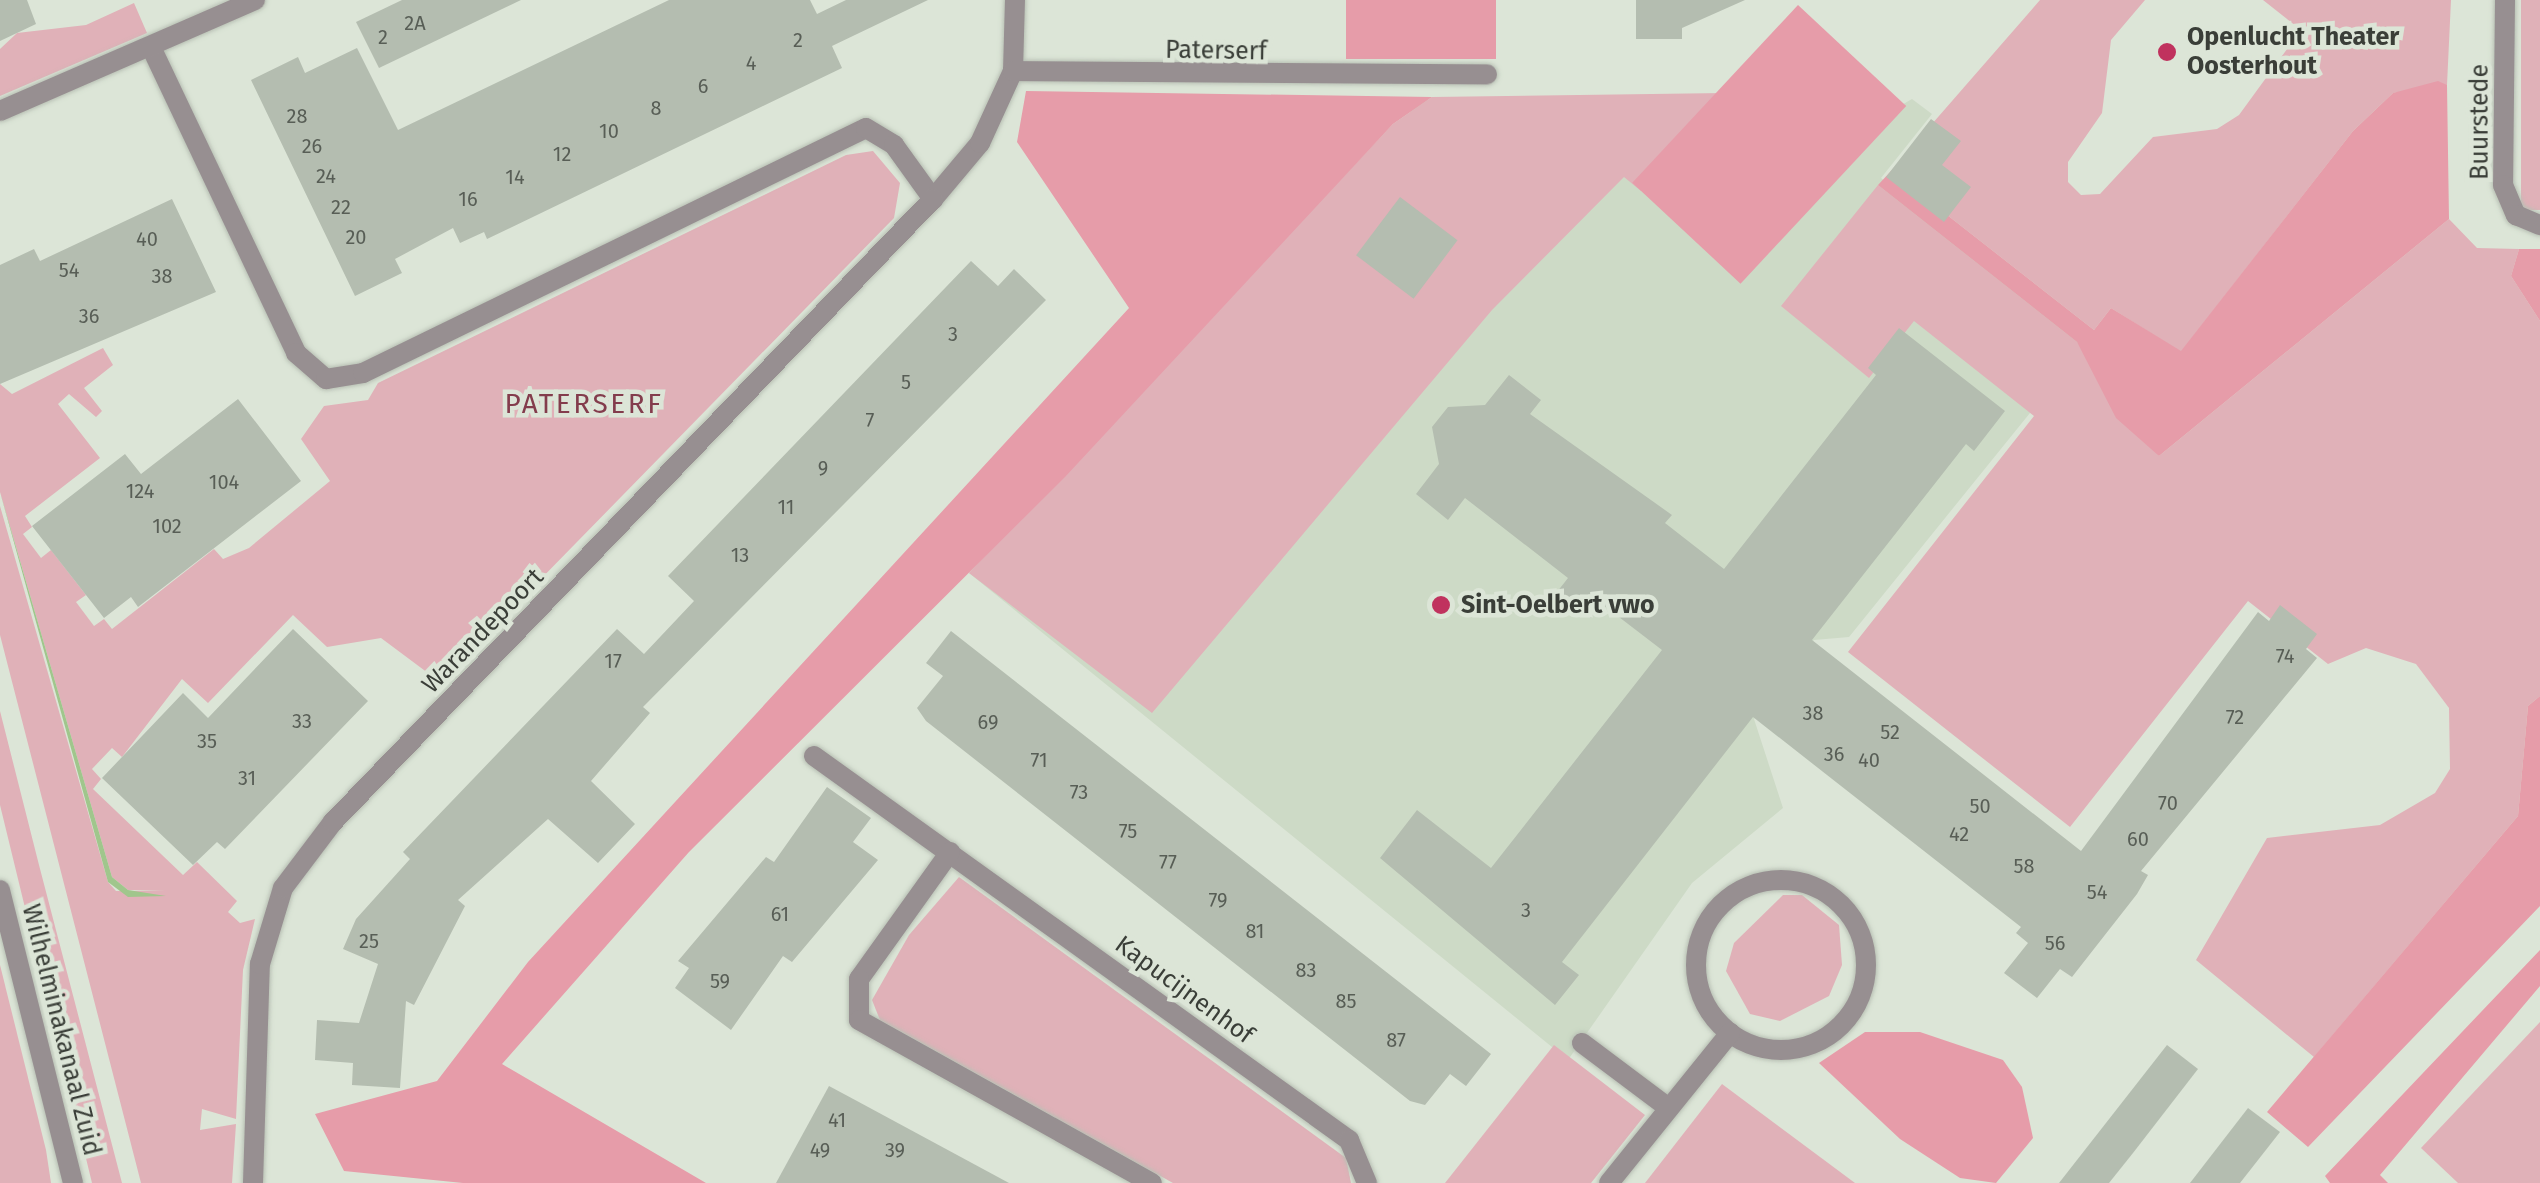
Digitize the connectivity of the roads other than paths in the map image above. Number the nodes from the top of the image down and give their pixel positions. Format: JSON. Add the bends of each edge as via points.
{"nodes":[{"id":1,"x":255,"y":0,"type":"edge"},
{"id":2,"x":1014,"y":0,"type":"edge"},
{"id":3,"x":2506,"y":0,"type":"edge"},
{"id":4,"x":151,"y":47,"type":"junction"},
{"id":5,"x":1013,"y":71,"type":"junction"},
{"id":6,"x":1487,"y":74,"type":"dead end"},
{"id":7,"x":0,"y":111,"type":"edge"},
{"id":8,"x":933,"y":199,"type":"junction"},
{"id":9,"x":2540,"y":226,"type":"edge"},
{"id":10,"x":814,"y":756,"type":"dead end"},
{"id":11,"x":950,"y":852,"type":"junction"},
{"id":12,"x":0,"y":890,"type":"edge"},
{"id":13,"x":1730,"y":1033,"type":"junction"},
{"id":14,"x":1582,"y":1043,"type":"dead end"},
{"id":15,"x":1666,"y":1106,"type":"junction"},
{"id":16,"x":73,"y":1183,"type":"edge"},
{"id":17,"x":252,"y":1183,"type":"edge"},
{"id":18,"x":1152,"y":1183,"type":"edge"},
{"id":19,"x":1367,"y":1183,"type":"edge"},
{"id":20,"x":1609,"y":1183,"type":"edge"}],
"edges":[{"from":1,"to":4,"type":"street"},
{"from":2,"to":5,"type":"street"},
{"from":3,"to":9,"type":"street","name":"Buurstede","via":[[2502,185],[2516,215]]},
{"from":4,"to":7,"type":"street"},
{"from":4,"to":8,"type":"street","via":[[296,354],[326,379],[363,372],[866,128],[894,145]]},
{"from":5,"to":6,"type":"street","name":"Paterserf"},
{"from":5,"to":8,"type":"street","name":"Warandepoort","via":[[980,142]]},
{"from":8,"to":17,"type":"street","name":"Warandepoort","via":[[332,822],[283,888],[260,964]]},
{"from":10,"to":11,"type":"street","name":"Kapucijnenhof"},
{"from":11,"to":18,"type":"street","via":[[859,979],[859,1020]]},
{"from":11,"to":19,"type":"street","name":"Kapucijnenhof","via":[[1350,1140]]},
{"from":12,"to":16,"type":"street","name":"Wilhelminakanaal Zuid"},
{"from":13,"to":13,"type":"street","via":[[1754,1046],[1808,1046],[1852,1014],[1864,989],[1862,935],[1826,891],[1770,880],[1719,905],[1696,957],[1698,986]]},
{"from":13,"to":15,"type":"street"},
{"from":14,"to":15,"type":"street"},
{"from":15,"to":20,"type":"street"}]}
